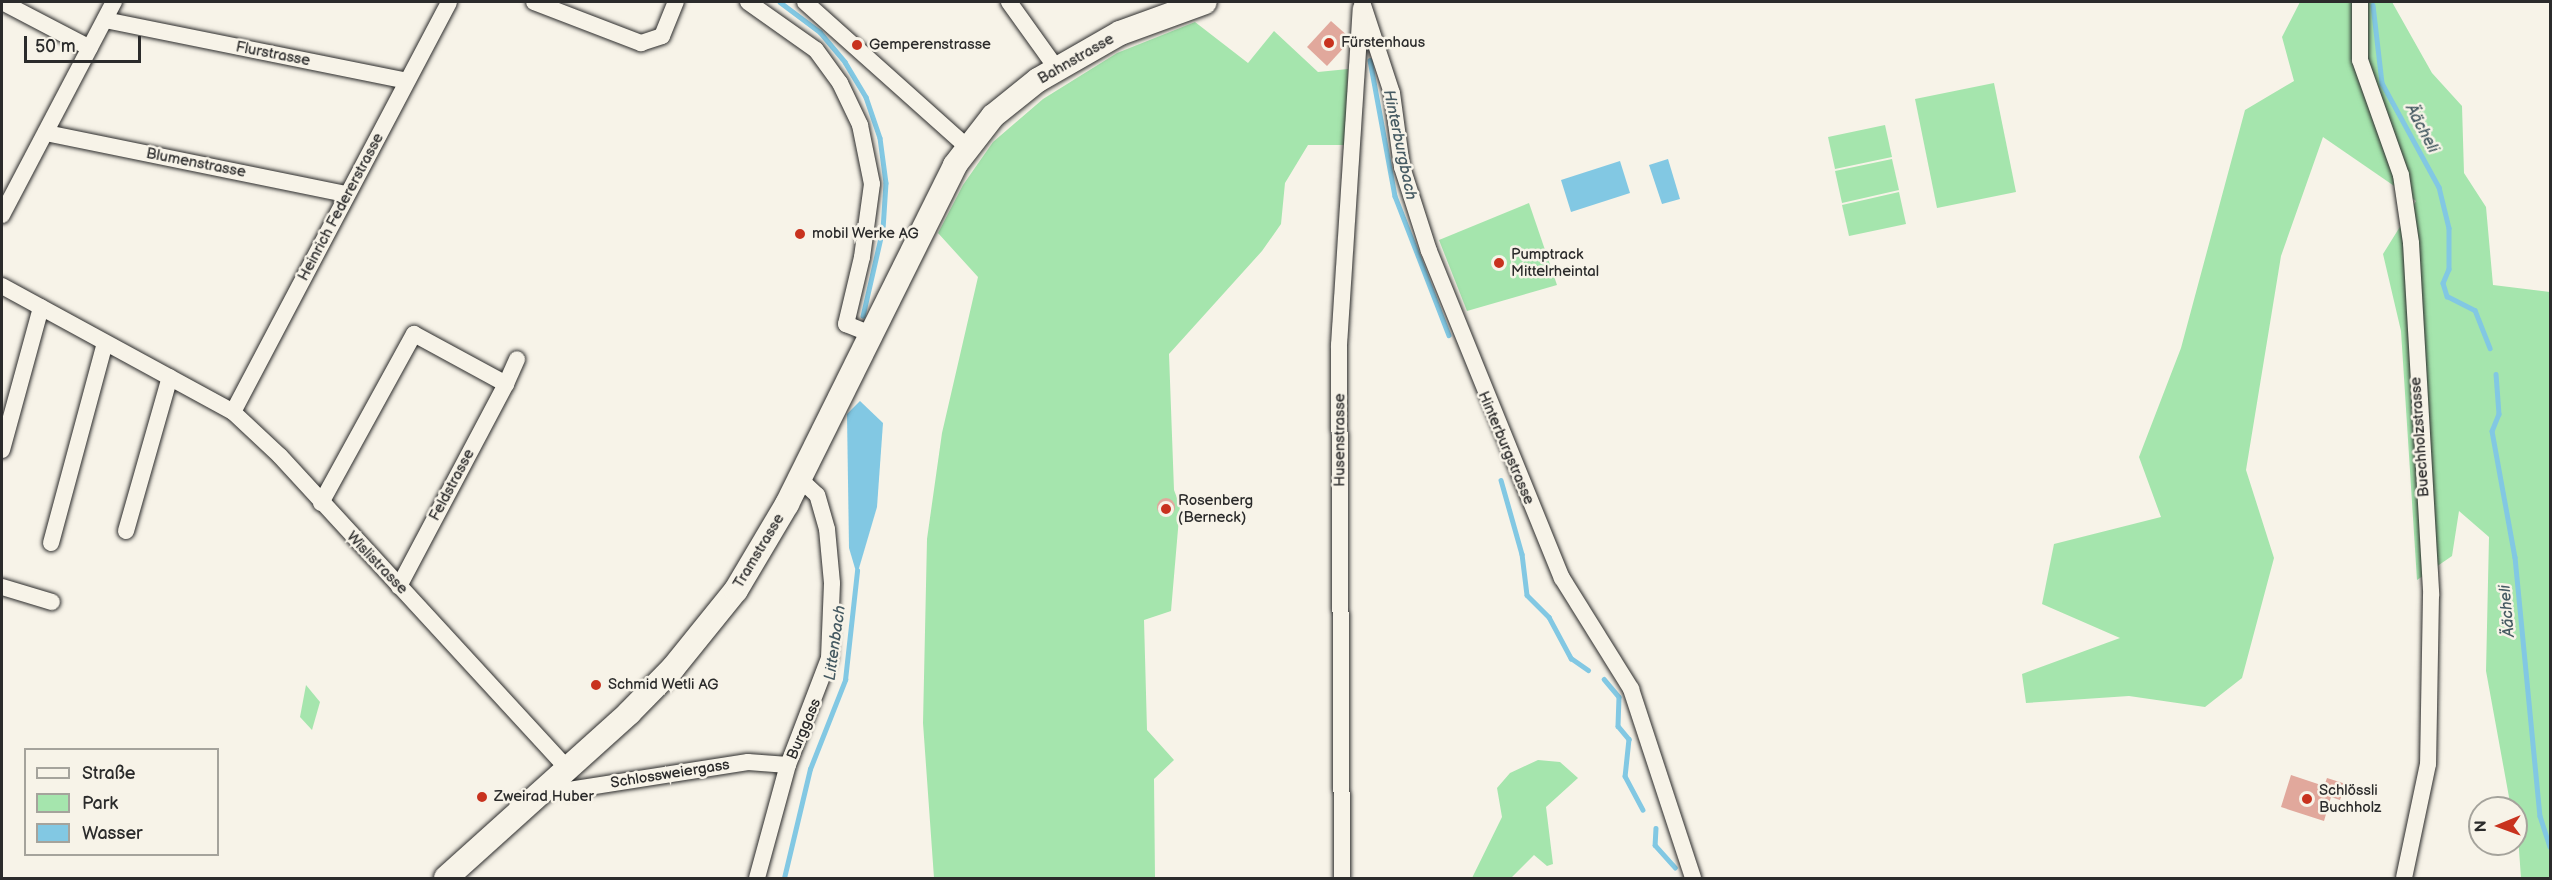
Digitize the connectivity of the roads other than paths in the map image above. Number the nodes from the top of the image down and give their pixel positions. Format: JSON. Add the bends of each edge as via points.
{"nodes":[{"id":1,"x":2,"y":2,"type":"edge"},
{"id":2,"x":114,"y":2,"type":"edge"},
{"id":3,"x":449,"y":2,"type":"edge"},
{"id":4,"x":534,"y":2,"type":"edge"},
{"id":5,"x":676,"y":2,"type":"edge"},
{"id":6,"x":748,"y":2,"type":"edge"},
{"id":7,"x":805,"y":2,"type":"edge"},
{"id":8,"x":1009,"y":2,"type":"edge"},
{"id":9,"x":1205,"y":2,"type":"edge"},
{"id":10,"x":1362,"y":2,"type":"edge"},
{"id":11,"x":2361,"y":2,"type":"edge"},
{"id":12,"x":105,"y":20,"type":"junction"},
{"id":13,"x":90,"y":48,"type":"junction"},
{"id":14,"x":1057,"y":69,"type":"junction"},
{"id":15,"x":406,"y":81,"type":"junction"},
{"id":16,"x":46,"y":133,"type":"junction"},
{"id":17,"x":967,"y":147,"type":"junction"},
{"id":18,"x":347,"y":194,"type":"junction"},
{"id":19,"x":2,"y":215,"type":"edge"},
{"id":20,"x":2,"y":286,"type":"edge"},
{"id":21,"x":41,"y":307,"type":"junction"},
{"id":22,"x":871,"y":334,"type":"junction"},
{"id":23,"x":105,"y":343,"type":"junction"},
{"id":24,"x":517,"y":359,"type":"dead end"},
{"id":25,"x":170,"y":376,"type":"junction"},
{"id":26,"x":506,"y":384,"type":"junction"},
{"id":27,"x":233,"y":412,"type":"junction"},
{"id":28,"x":2,"y":450,"type":"edge"},
{"id":29,"x":800,"y":479,"type":"junction"},
{"id":30,"x":321,"y":503,"type":"junction"},
{"id":31,"x":126,"y":531,"type":"dead end"},
{"id":32,"x":51,"y":543,"type":"dead end"},
{"id":33,"x":399,"y":586,"type":"junction"},
{"id":34,"x":2,"y":587,"type":"edge"},
{"id":35,"x":52,"y":602,"type":"dead end"},
{"id":36,"x":788,"y":765,"type":"junction"},
{"id":37,"x":560,"y":777,"type":"junction"},
{"id":38,"x":446,"y":879,"type":"edge"},
{"id":39,"x":757,"y":879,"type":"edge"},
{"id":40,"x":1342,"y":879,"type":"edge"},
{"id":41,"x":1693,"y":879,"type":"edge"},
{"id":42,"x":2404,"y":879,"type":"edge"}],
"edges":[{"from":1,"to":13,"type":"street"},
{"from":2,"to":12,"type":"street"},
{"from":3,"to":15,"type":"street","name":"Heinrich Federerstrasse"},
{"from":4,"to":5,"type":"street","via":[[641,43],[662,36]]},
{"from":6,"to":22,"type":"street","via":[[816,50],[840,83],[860,126],[872,184],[862,257],[846,324]]},
{"from":7,"to":17,"type":"street"},
{"from":8,"to":14,"type":"street"},
{"from":9,"to":14,"type":"main road","name":"Bahnstrasse","via":[[1120,33]]},
{"from":10,"to":40,"type":"street","name":"Husenstrasse","via":[[1339,345]]},
{"from":10,"to":41,"type":"street","name":"Hinterburgstrasse","via":[[1392,93],[1402,167],[1433,261],[1562,578],[1631,689]]},
{"from":11,"to":42,"type":"street","name":"Buechholzstrasse","via":[[2360,60],[2401,175],[2411,243],[2431,595],[2428,764]]},
{"from":12,"to":13,"type":"street"},
{"from":12,"to":15,"type":"street","name":"Flurstrasse"},
{"from":13,"to":16,"type":"street"},
{"from":14,"to":17,"type":"main road","name":"Bahnstrasse","via":[[993,116]]},
{"from":15,"to":18,"type":"street","name":"Heinrich Federerstrasse"},
{"from":16,"to":18,"type":"street","name":"Blumenstrasse"},
{"from":16,"to":19,"type":"street"},
{"from":17,"to":22,"type":"main road","name":"Tramstrasse"},
{"from":18,"to":27,"type":"street","name":"Heinrich Federerstrasse"},
{"from":20,"to":21,"type":"street","name":"Wislistrasse"},
{"from":21,"to":23,"type":"street","name":"Wislistrasse"},
{"from":21,"to":28,"type":"street"},
{"from":22,"to":29,"type":"main road","name":"Tramstrasse"},
{"from":23,"to":25,"type":"street","name":"Wislistrasse"},
{"from":23,"to":32,"type":"street"},
{"from":24,"to":26,"type":"street","name":"Feldstrasse"},
{"from":25,"to":27,"type":"street","name":"Wislistrasse"},
{"from":25,"to":31,"type":"street"},
{"from":26,"to":30,"type":"street","via":[[416,329]]},
{"from":26,"to":33,"type":"street","name":"Feldstrasse"},
{"from":27,"to":30,"type":"street","name":"Wislistrasse"},
{"from":29,"to":36,"type":"street","name":"Burggass","via":[[817,495],[827,529],[832,621],[824,679]]},
{"from":29,"to":37,"type":"main road","name":"Tramstrasse","via":[[756,559],[712,622],[649,694]]},
{"from":30,"to":33,"type":"street","name":"Wislistrasse"},
{"from":33,"to":37,"type":"street","name":"Wislistrasse"},
{"from":34,"to":35,"type":"street"},
{"from":36,"to":37,"type":"street","name":"Schlossweiergass","via":[[748,762],[569,790]]},
{"from":36,"to":39,"type":"street","name":"Burggass"},
{"from":37,"to":38,"type":"main road","name":"Tramstrasse"}]}
